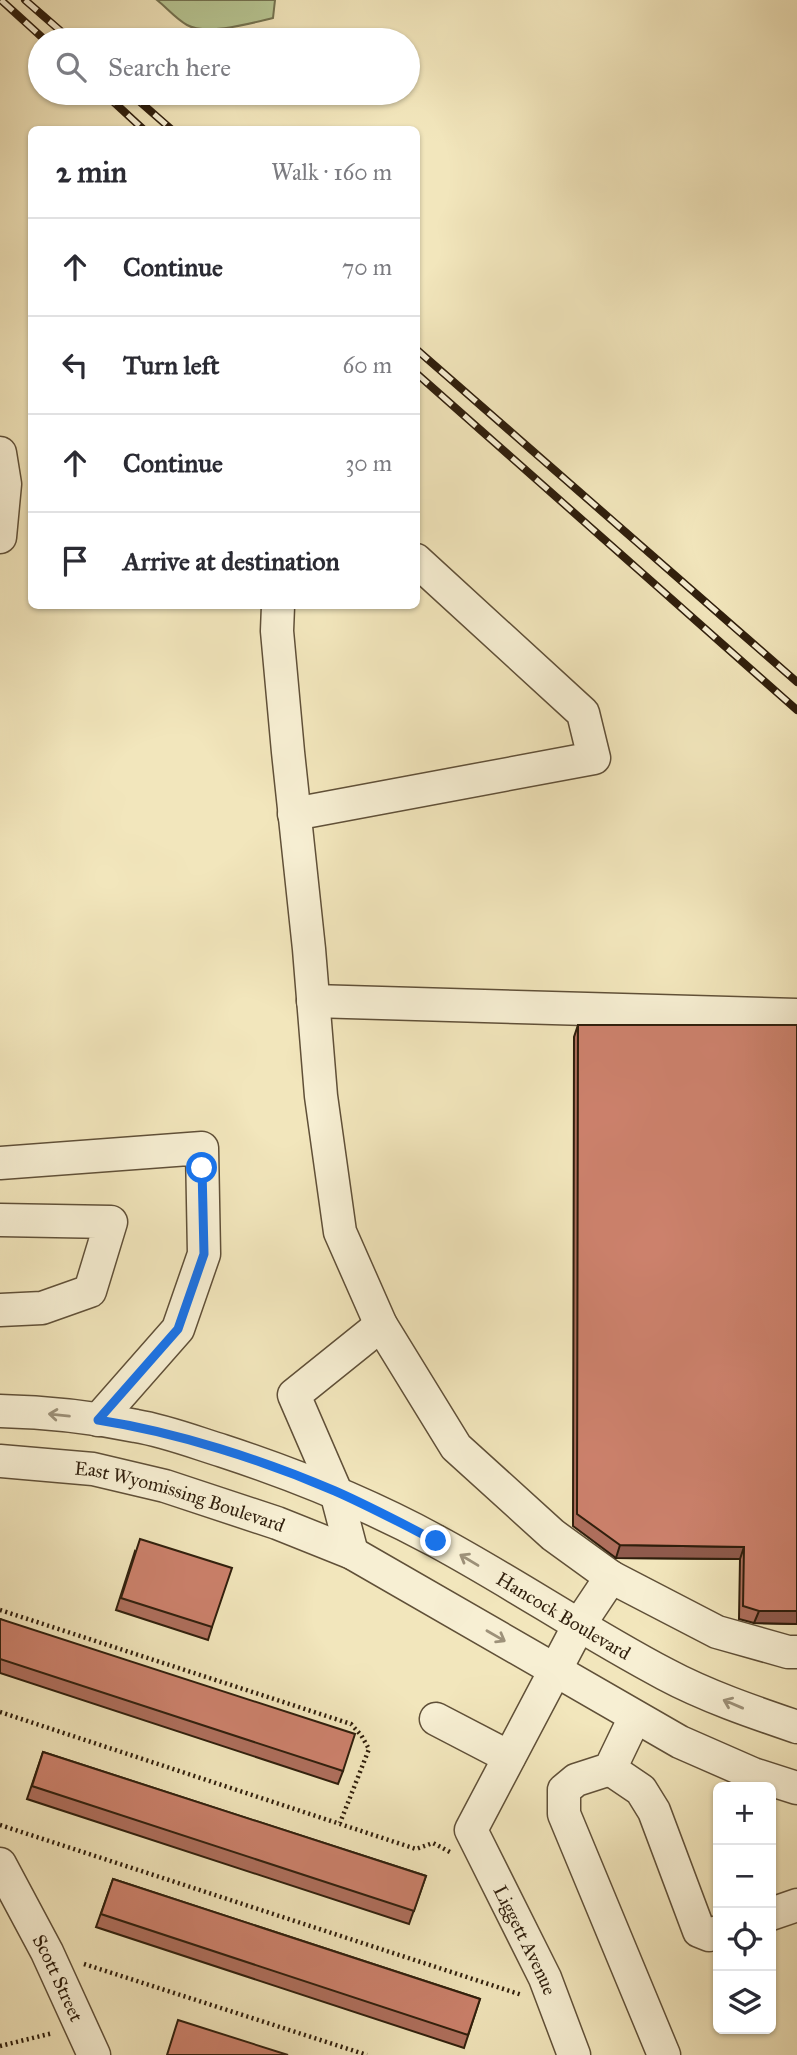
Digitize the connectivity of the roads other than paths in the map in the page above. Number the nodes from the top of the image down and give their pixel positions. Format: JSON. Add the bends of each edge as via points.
{"nodes":[{"id":1,"x":0,"y":453,"type":"edge"},
{"id":2,"x":0,"y":537,"type":"edge"},
{"id":3,"x":420,"y":564,"type":"edge"},
{"id":4,"x":278,"y":609,"type":"edge"},
{"id":5,"x":294,"y":814,"type":"junction"},
{"id":6,"x":313,"y":1001,"type":"junction"},
{"id":7,"x":797,"y":1015,"type":"edge"},
{"id":8,"x":0,"y":1163,"type":"edge"},
{"id":9,"x":0,"y":1220,"type":"edge"},
{"id":10,"x":0,"y":1310,"type":"edge"},
{"id":11,"x":381,"y":1325,"type":"junction"},
{"id":12,"x":0,"y":1411,"type":"edge"},
{"id":13,"x":98,"y":1420,"type":"junction"},
{"id":14,"x":0,"y":1461,"type":"edge"},
{"id":15,"x":336,"y":1492,"type":"junction"},
{"id":16,"x":352,"y":1553,"type":"junction"},
{"id":17,"x":611,"y":1577,"type":"junction"},
{"id":18,"x":579,"y":1625,"type":"junction"},
{"id":19,"x":797,"y":1652,"type":"edge"},
{"id":20,"x":555,"y":1671,"type":"junction"},
{"id":21,"x":635,"y":1717,"type":"junction"},
{"id":22,"x":436,"y":1719,"type":"dead end"},
{"id":23,"x":797,"y":1727,"type":"edge"},
{"id":24,"x":509,"y":1757,"type":"junction"},
{"id":25,"x":610,"y":1769,"type":"junction"},
{"id":26,"x":797,"y":1788,"type":"edge"},
{"id":27,"x":0,"y":1864,"type":"edge"},
{"id":28,"x":797,"y":1905,"type":"edge"},
{"id":29,"x":776,"y":1912,"type":"edge"},
{"id":30,"x":713,"y":1934,"type":"edge"},
{"id":31,"x":94,"y":2055,"type":"edge"},
{"id":32,"x":574,"y":2055,"type":"edge"},
{"id":33,"x":664,"y":2055,"type":"edge"}],
"edges":[{"from":1,"to":2,"type":"street","via":[[5,484]]},
{"from":3,"to":5,"type":"street","via":[[583,713],[594,758]]},
{"from":4,"to":5,"type":"street"},
{"from":5,"to":6,"type":"street"},
{"from":6,"to":7,"type":"street"},
{"from":6,"to":11,"type":"street","via":[[341,1232]]},
{"from":8,"to":13,"type":"street","via":[[202,1148],[204,1254],[178,1329]]},
{"from":9,"to":10,"type":"street","via":[[111,1222],[90,1291],[42,1308]]},
{"from":11,"to":15,"type":"street","via":[[294,1395]]},
{"from":11,"to":17,"type":"street","via":[[456,1447],[553,1535]]},
{"from":13,"to":12,"type":"street","one_way":true},
{"from":13,"to":15,"type":"street","via":[[186,1439]]},
{"from":14,"to":16,"type":"street","name":"East Wyomissing Boulevard","via":[[93,1469],[165,1486]]},
{"from":15,"to":16,"type":"street"},
{"from":18,"to":15,"type":"street","name":"Hancock Boulevard","one_way":true,"via":[[436,1541]]},
{"from":16,"to":20,"type":"street","one_way":true},
{"from":17,"to":18,"type":"street"},
{"from":17,"to":19,"type":"street","via":[[717,1632]]},
{"from":18,"to":20,"type":"street"},
{"from":23,"to":18,"type":"street","name":"Hancock Boulevard","one_way":true,"via":[[666,1675]]},
{"from":20,"to":21,"type":"street"},
{"from":20,"to":24,"type":"street"},
{"from":21,"to":25,"type":"street"},
{"from":21,"to":26,"type":"street","via":[[753,1774]]},
{"from":22,"to":24,"type":"street"},
{"from":24,"to":32,"type":"street","name":"Liggett Avenue","via":[[471,1830],[545,1978]]},
{"from":25,"to":30,"type":"street","via":[[641,1790],[654,1811],[699,1931]]},
{"from":25,"to":33,"type":"street","via":[[576,1780],[564,1790],[564,1814]]},
{"from":27,"to":31,"type":"street","name":"Scott Street"},
{"from":28,"to":29,"type":"street"}]}
